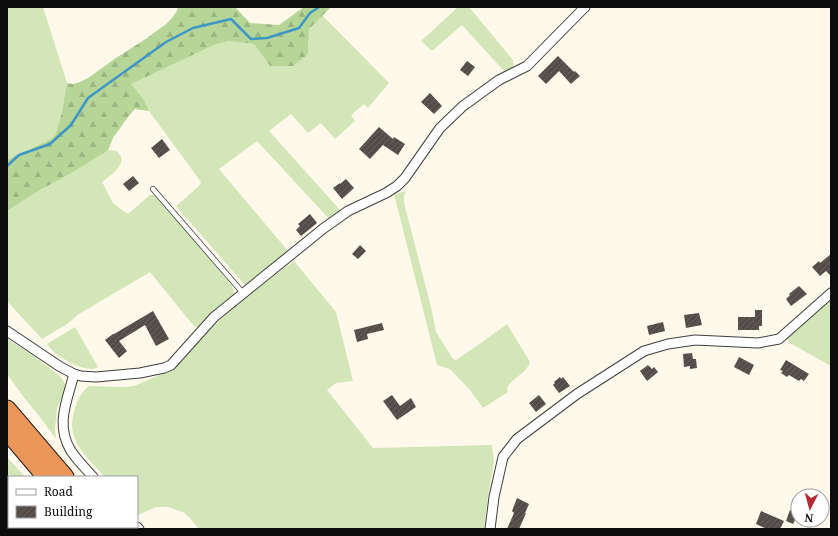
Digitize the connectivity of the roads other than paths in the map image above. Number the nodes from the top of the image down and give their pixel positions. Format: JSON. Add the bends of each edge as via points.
{"nodes":[{"id":1,"x":585,"y":7,"type":"edge"},
{"id":2,"x":153,"y":189,"type":"dead end"},
{"id":3,"x":243,"y":293,"type":"junction"},
{"id":4,"x":831,"y":293,"type":"edge"},
{"id":5,"x":7,"y":331,"type":"edge"},
{"id":6,"x":74,"y":374,"type":"junction"},
{"id":7,"x":7,"y":409,"type":"edge"},
{"id":8,"x":7,"y":431,"type":"edge"},
{"id":9,"x":45,"y":476,"type":"edge"},
{"id":10,"x":64,"y":476,"type":"edge"},
{"id":11,"x":92,"y":476,"type":"edge"},
{"id":12,"x":490,"y":529,"type":"edge"}],
"edges":[{"from":1,"to":3,"type":"street","via":[[527,66],[499,80],[463,106],[440,128],[397,186],[348,211]]},
{"from":2,"to":3,"type":"lane"},
{"from":3,"to":6,"type":"street","via":[[214,317],[171,365],[140,373],[96,378]]},
{"from":4,"to":12,"type":"street","via":[[779,340],[758,343],[695,340],[668,344],[644,351],[577,394],[517,439],[503,457]]},
{"from":5,"to":6,"type":"street"},
{"from":6,"to":11,"type":"street","via":[[63,414],[63,431],[72,452]]},
{"from":7,"to":10,"type":"highway"},
{"from":8,"to":9,"type":"highway"}]}
